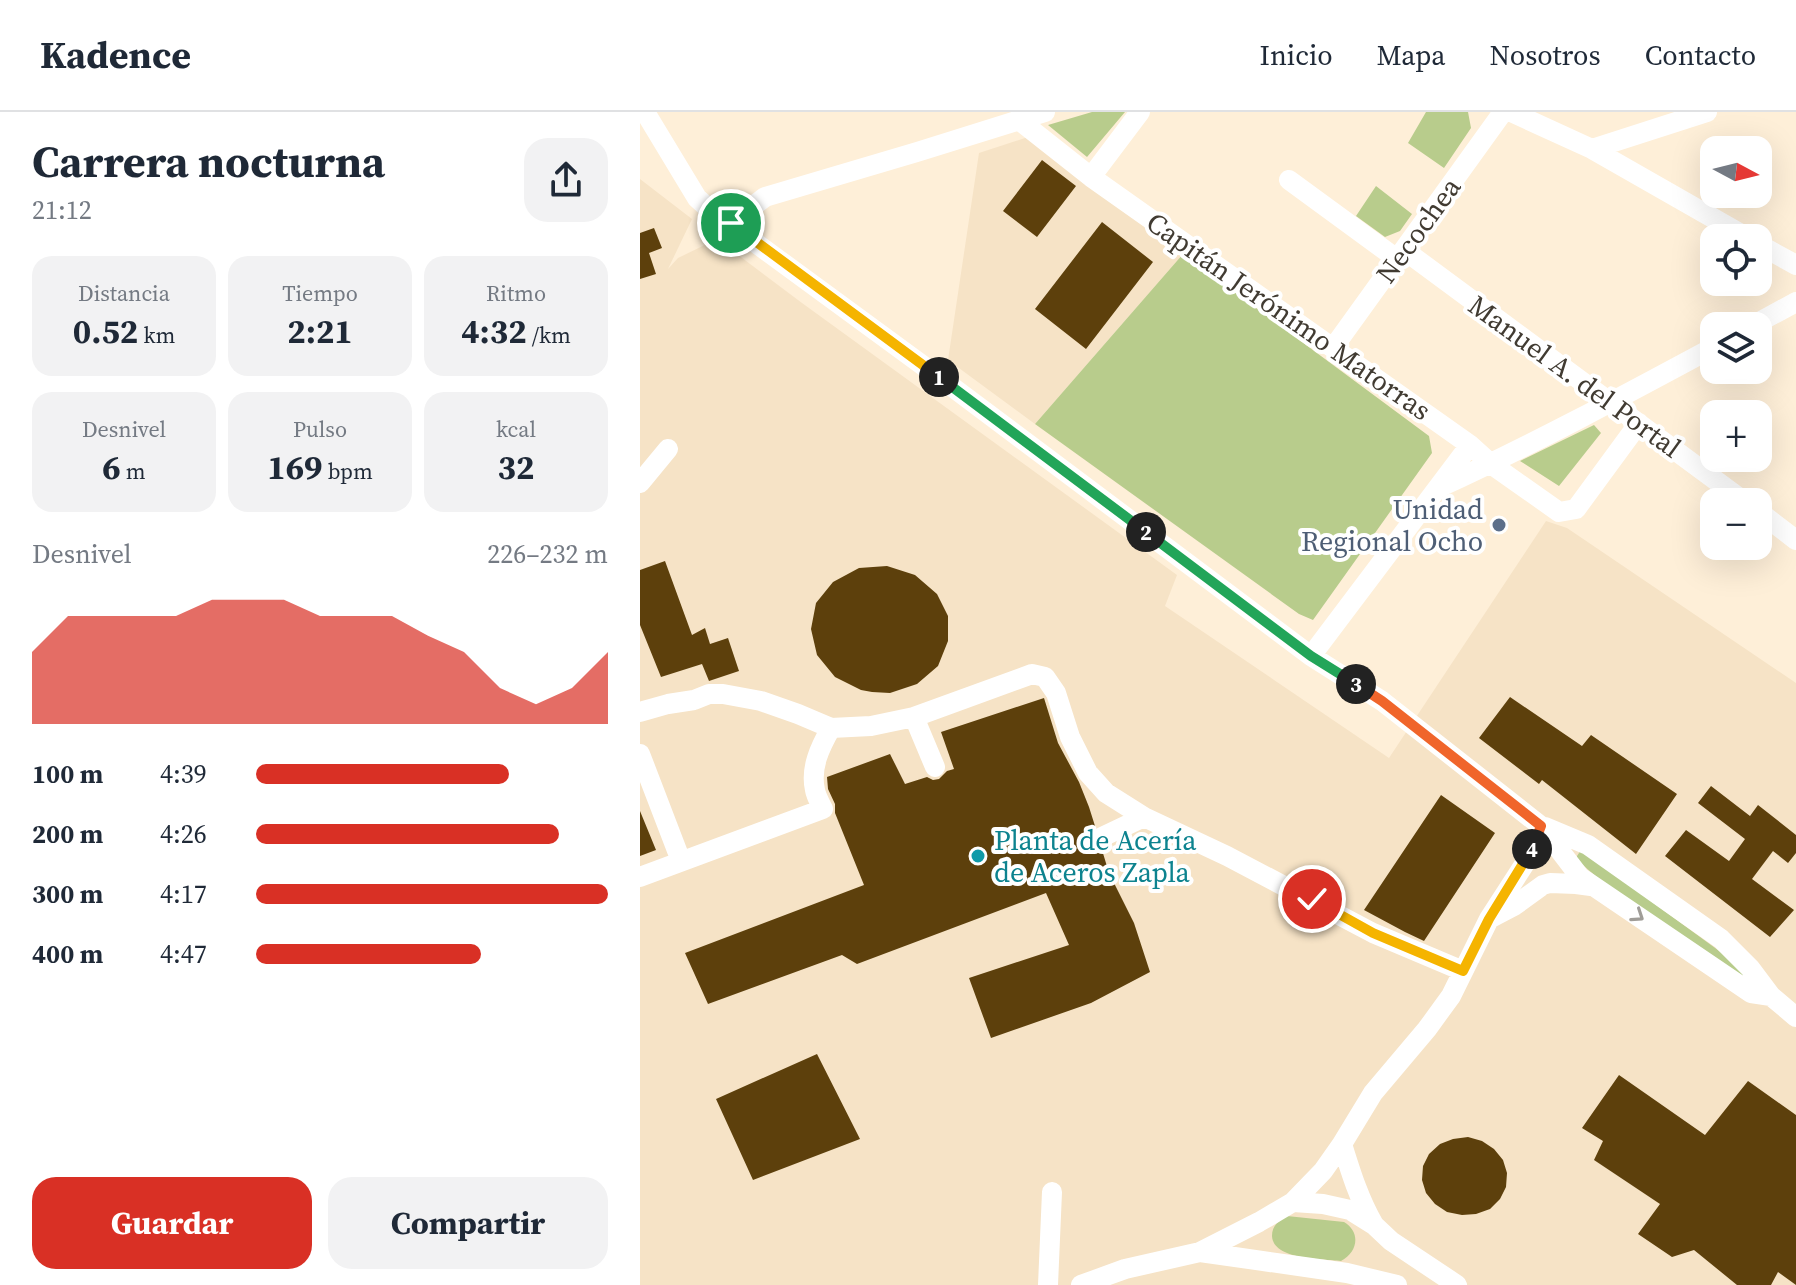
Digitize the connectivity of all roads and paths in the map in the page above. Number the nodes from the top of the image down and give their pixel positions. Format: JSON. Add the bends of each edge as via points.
{"nodes":[{"id":1,"x":1045,"y":112,"type":"edge"},
{"id":2,"x":1140,"y":112,"type":"edge"},
{"id":3,"x":1503,"y":112,"type":"edge"},
{"id":4,"x":1511,"y":112,"type":"edge"},
{"id":5,"x":1707,"y":112,"type":"edge"},
{"id":6,"x":643,"y":114,"type":"edge"},
{"id":7,"x":1019,"y":120,"type":"junction"},
{"id":8,"x":1592,"y":149,"type":"junction"},
{"id":9,"x":1091,"y":177,"type":"junction"},
{"id":10,"x":1289,"y":180,"type":"dead end"},
{"id":11,"x":731,"y":223,"type":"junction"},
{"id":12,"x":1723,"y":224,"type":"edge"},
{"id":13,"x":1772,"y":252,"type":"edge"},
{"id":14,"x":1400,"y":254,"type":"junction"},
{"id":15,"x":1796,"y":265,"type":"edge"},
{"id":16,"x":1796,"y":302,"type":"edge"},
{"id":17,"x":1772,"y":315,"type":"edge"},
{"id":18,"x":1333,"y":348,"type":"junction"},
{"id":19,"x":1700,"y":355,"type":"edge"},
{"id":20,"x":1612,"y":402,"type":"junction"},
{"id":21,"x":1639,"y":423,"type":"junction"},
{"id":22,"x":1470,"y":445,"type":"junction"},
{"id":23,"x":668,"y":449,"type":"dead end"},
{"id":24,"x":1491,"y":464,"type":"junction"},
{"id":25,"x":640,"y":483,"type":"edge"},
{"id":26,"x":1438,"y":488,"type":"junction"},
{"id":27,"x":1726,"y":488,"type":"edge"},
{"id":28,"x":1772,"y":522,"type":"edge"},
{"id":29,"x":1796,"y":540,"type":"edge"},
{"id":30,"x":1311,"y":656,"type":"junction"},
{"id":31,"x":640,"y":712,"type":"edge"},
{"id":32,"x":914,"y":717,"type":"junction"},
{"id":33,"x":831,"y":728,"type":"junction"},
{"id":34,"x":640,"y":754,"type":"edge"},
{"id":35,"x":935,"y":767,"type":"dead end"},
{"id":36,"x":1144,"y":817,"type":"junction"},
{"id":37,"x":1541,"y":826,"type":"junction"},
{"id":38,"x":1102,"y":837,"type":"dead end"},
{"id":39,"x":681,"y":861,"type":"junction"},
{"id":40,"x":640,"y":877,"type":"edge"},
{"id":41,"x":1596,"y":887,"type":"junction"},
{"id":42,"x":1489,"y":919,"type":"junction"},
{"id":43,"x":1463,"y":971,"type":"junction"},
{"id":44,"x":1771,"y":996,"type":"junction"},
{"id":45,"x":1796,"y":1017,"type":"edge"},
{"id":46,"x":1342,"y":1144,"type":"junction"},
{"id":47,"x":1052,"y":1192,"type":"dead end"},
{"id":48,"x":1293,"y":1202,"type":"junction"},
{"id":49,"x":1374,"y":1225,"type":"junction"},
{"id":50,"x":1200,"y":1252,"type":"junction"},
{"id":51,"x":1048,"y":1285,"type":"edge"},
{"id":52,"x":1081,"y":1285,"type":"edge"},
{"id":53,"x":1397,"y":1285,"type":"edge"},
{"id":54,"x":1457,"y":1285,"type":"edge"}],
"edges":[{"from":1,"to":7,"type":"street"},
{"from":2,"to":9,"type":"street"},
{"from":3,"to":14,"type":"street","name":"Necochea"},
{"from":4,"to":8,"type":"street"},
{"from":5,"to":8,"type":"street"},
{"from":6,"to":11,"type":"street","via":[[697,198]]},
{"from":7,"to":9,"type":"street","name":"Capitán Jerónimo Matorras"},
{"from":7,"to":11,"type":"street","via":[[765,197]]},
{"from":8,"to":12,"type":"street"},
{"from":9,"to":18,"type":"street","name":"Capitán Jerónimo Matorras"},
{"from":10,"to":14,"type":"street","name":"Manuel A. del Portal"},
{"from":11,"to":30,"type":"street"},
{"from":13,"to":15,"type":"street"},
{"from":14,"to":18,"type":"street","name":"Necochea"},
{"from":14,"to":20,"type":"street","name":"Manuel A. del Portal"},
{"from":16,"to":17,"type":"street"},
{"from":18,"to":22,"type":"street","name":"Capitán Jerónimo Matorras"},
{"from":19,"to":20,"type":"street"},
{"from":20,"to":21,"type":"street","name":"Manuel A. del Portal"},
{"from":20,"to":24,"type":"street"},
{"from":21,"to":24,"type":"street","name":"Capitán Jerónimo Matorras","via":[[1576,509],[1559,512]]},
{"from":21,"to":27,"type":"street","name":"Manuel A. del Portal"},
{"from":22,"to":24,"type":"street","name":"Capitán Jerónimo Matorras"},
{"from":22,"to":26,"type":"street"},
{"from":23,"to":25,"type":"street"},
{"from":24,"to":26,"type":"street"},
{"from":26,"to":30,"type":"street"},
{"from":28,"to":29,"type":"street"},
{"from":30,"to":37,"type":"street","via":[[1382,701]]},
{"from":31,"to":33,"type":"street","via":[[723,694],[761,701]]},
{"from":32,"to":33,"type":"street"},
{"from":32,"to":35,"type":"street"},
{"from":32,"to":36,"type":"street","via":[[1032,674],[1045,677],[1088,773],[1106,793]]},
{"from":33,"to":39,"type":"street","via":[[815,764],[815,791],[823,809]]},
{"from":34,"to":39,"type":"street"},
{"from":36,"to":38,"type":"street"},
{"from":36,"to":43,"type":"street","via":[[1373,933]]},
{"from":37,"to":41,"type":"street","via":[[1580,877]]},
{"from":37,"to":42,"type":"street","via":[[1531,854]]},
{"from":37,"to":44,"type":"street","via":[[1588,845],[1721,939]]},
{"from":39,"to":40,"type":"street"},
{"from":41,"to":42,"type":"street","via":[[1543,885]]},
{"from":41,"to":44,"type":"street","one_way":true,"via":[[1751,993]]},
{"from":42,"to":43,"type":"street"},
{"from":43,"to":46,"type":"street","via":[[1451,996],[1373,1093]]},
{"from":44,"to":45,"type":"street"},
{"from":46,"to":48,"type":"street"},
{"from":46,"to":49,"type":"street"},
{"from":47,"to":51,"type":"street"},
{"from":48,"to":49,"type":"street","via":[[1350,1210]]},
{"from":48,"to":50,"type":"street"},
{"from":49,"to":54,"type":"street"},
{"from":50,"to":52,"type":"street"},
{"from":50,"to":53,"type":"street"}]}
